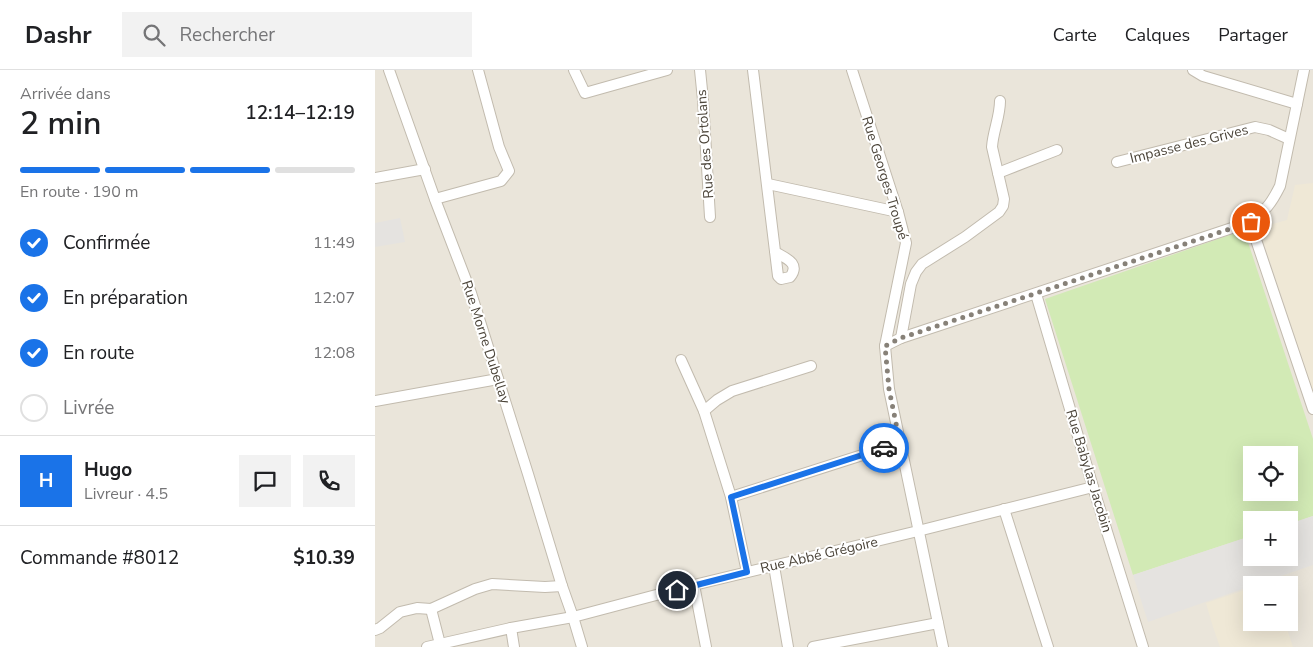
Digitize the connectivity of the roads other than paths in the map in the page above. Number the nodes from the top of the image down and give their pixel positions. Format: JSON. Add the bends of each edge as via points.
{"nodes":[{"id":1,"x":389,"y":70,"type":"edge"},
{"id":2,"x":478,"y":70,"type":"edge"},
{"id":3,"x":574,"y":70,"type":"edge"},
{"id":4,"x":667,"y":70,"type":"edge"},
{"id":5,"x":700,"y":70,"type":"edge"},
{"id":6,"x":753,"y":70,"type":"edge"},
{"id":7,"x":852,"y":70,"type":"edge"},
{"id":8,"x":1193,"y":70,"type":"edge"},
{"id":9,"x":1304,"y":70,"type":"edge"},
{"id":10,"x":1001,"y":101,"type":"dead end"},
{"id":11,"x":1297,"y":104,"type":"junction"},
{"id":12,"x":1289,"y":139,"type":"junction"},
{"id":13,"x":1057,"y":150,"type":"dead end"},
{"id":14,"x":1117,"y":162,"type":"dead end"},
{"id":15,"x":425,"y":169,"type":"junction"},
{"id":16,"x":997,"y":173,"type":"junction"},
{"id":17,"x":375,"y":178,"type":"edge"},
{"id":18,"x":768,"y":184,"type":"junction"},
{"id":19,"x":435,"y":199,"type":"junction"},
{"id":20,"x":898,"y":212,"type":"junction"},
{"id":21,"x":710,"y":217,"type":"dead end"},
{"id":22,"x":1251,"y":222,"type":"junction"},
{"id":23,"x":775,"y":252,"type":"dead end"},
{"id":24,"x":1036,"y":294,"type":"junction"},
{"id":25,"x":901,"y":338,"type":"junction"},
{"id":26,"x":885,"y":346,"type":"junction"},
{"id":27,"x":681,"y":360,"type":"dead end"},
{"id":28,"x":811,"y":366,"type":"dead end"},
{"id":29,"x":498,"y":379,"type":"junction"},
{"id":30,"x":375,"y":401,"type":"edge"},
{"id":31,"x":1313,"y":409,"type":"edge"},
{"id":32,"x":705,"y":411,"type":"junction"},
{"id":33,"x":900,"y":443,"type":"junction"},
{"id":34,"x":1093,"y":487,"type":"junction"},
{"id":35,"x":731,"y":497,"type":"junction"},
{"id":36,"x":1004,"y":509,"type":"junction"},
{"id":37,"x":918,"y":531,"type":"junction"},
{"id":38,"x":774,"y":566,"type":"junction"},
{"id":39,"x":747,"y":572,"type":"junction"},
{"id":40,"x":694,"y":585,"type":"junction"},
{"id":41,"x":562,"y":586,"type":"junction"},
{"id":42,"x":431,"y":609,"type":"junction"},
{"id":43,"x":573,"y":617,"type":"junction"},
{"id":44,"x":938,"y":623,"type":"junction"},
{"id":45,"x":511,"y":628,"type":"junction"},
{"id":46,"x":375,"y":630,"type":"edge"},
{"id":47,"x":440,"y":644,"type":"junction"},
{"id":48,"x":427,"y":647,"type":"edge"},
{"id":49,"x":514,"y":647,"type":"edge"},
{"id":50,"x":582,"y":647,"type":"edge"},
{"id":51,"x":706,"y":647,"type":"edge"},
{"id":52,"x":788,"y":647,"type":"edge"},
{"id":53,"x":813,"y":647,"type":"edge"},
{"id":54,"x":943,"y":647,"type":"edge"},
{"id":55,"x":1048,"y":647,"type":"edge"},
{"id":56,"x":1143,"y":647,"type":"edge"}],
"edges":[{"from":1,"to":15,"type":"street","name":"Rue Morne Dubellay"},
{"from":2,"to":19,"type":"street","via":[[499,147],[509,171],[501,181]]},
{"from":3,"to":4,"type":"street","via":[[585,93]]},
{"from":5,"to":21,"type":"street","name":"Rue des Ortolans"},
{"from":6,"to":18,"type":"street"},
{"from":7,"to":20,"type":"street","name":"Rue Georges Troupé"},
{"from":8,"to":11,"type":"street","via":[[1203,76]]},
{"from":9,"to":11,"type":"street"},
{"from":10,"to":16,"type":"street","via":[[992,139]]},
{"from":11,"to":12,"type":"street"},
{"from":12,"to":14,"type":"street","name":"Impasse des Grives","via":[[1255,127]]},
{"from":12,"to":22,"type":"street","via":[[1280,186],[1265,211]]},
{"from":13,"to":16,"type":"street"},
{"from":15,"to":17,"type":"street"},
{"from":15,"to":19,"type":"street","name":"Rue Morne Dubellay"},
{"from":16,"to":25,"type":"street","via":[[1003,206],[965,237],[922,264],[911,284]]},
{"from":18,"to":20,"type":"street"},
{"from":18,"to":23,"type":"street"},
{"from":19,"to":29,"type":"street","name":"Rue Morne Dubellay","via":[[471,293]]},
{"from":20,"to":26,"type":"street","name":"Rue Georges Troupé","via":[[906,243]]},
{"from":22,"to":24,"type":"street"},
{"from":22,"to":31,"type":"street"},
{"from":24,"to":25,"type":"street"},
{"from":24,"to":34,"type":"street","name":"Rue Babylas Jacobin"},
{"from":25,"to":26,"type":"street"},
{"from":26,"to":33,"type":"street","name":"Rue Georges Troupé","via":[[889,389]]},
{"from":27,"to":32,"type":"street"},
{"from":28,"to":32,"type":"street","via":[[732,391]]},
{"from":29,"to":30,"type":"street"},
{"from":29,"to":41,"type":"street","name":"Rue Morne Dubellay"},
{"from":32,"to":35,"type":"street"},
{"from":33,"to":35,"type":"street"},
{"from":33,"to":37,"type":"street","name":"Rue Georges Troupé"},
{"from":34,"to":36,"type":"street","name":"Rue Abbé Grégoire"},
{"from":34,"to":56,"type":"street","name":"Rue Babylas Jacobin"},
{"from":35,"to":39,"type":"street"},
{"from":36,"to":37,"type":"street","name":"Rue Abbé Grégoire"},
{"from":36,"to":55,"type":"street"},
{"from":37,"to":38,"type":"street","name":"Rue Abbé Grégoire"},
{"from":37,"to":44,"type":"street","name":"Rue Georges Troupé"},
{"from":38,"to":39,"type":"street","name":"Rue Abbé Grégoire"},
{"from":38,"to":52,"type":"street"},
{"from":39,"to":40,"type":"street","name":"Rue Abbé Grégoire"},
{"from":40,"to":43,"type":"street","name":"Rue Abbé Grégoire"},
{"from":40,"to":51,"type":"street"},
{"from":41,"to":42,"type":"street","via":[[492,584]]},
{"from":41,"to":43,"type":"street","name":"Rue Morne Dubellay"},
{"from":42,"to":46,"type":"street","via":[[400,612]]},
{"from":42,"to":47,"type":"street"},
{"from":43,"to":45,"type":"street","name":"Rue Abbé Grégoire"},
{"from":43,"to":50,"type":"street","name":"Rue Morne Dubellay"},
{"from":44,"to":53,"type":"street"},
{"from":44,"to":54,"type":"street","name":"Rue Georges Troupé"},
{"from":45,"to":47,"type":"street","name":"Rue Abbé Grégoire"},
{"from":45,"to":49,"type":"street"},
{"from":47,"to":48,"type":"street","name":"Rue Abbé Grégoire"}]}
